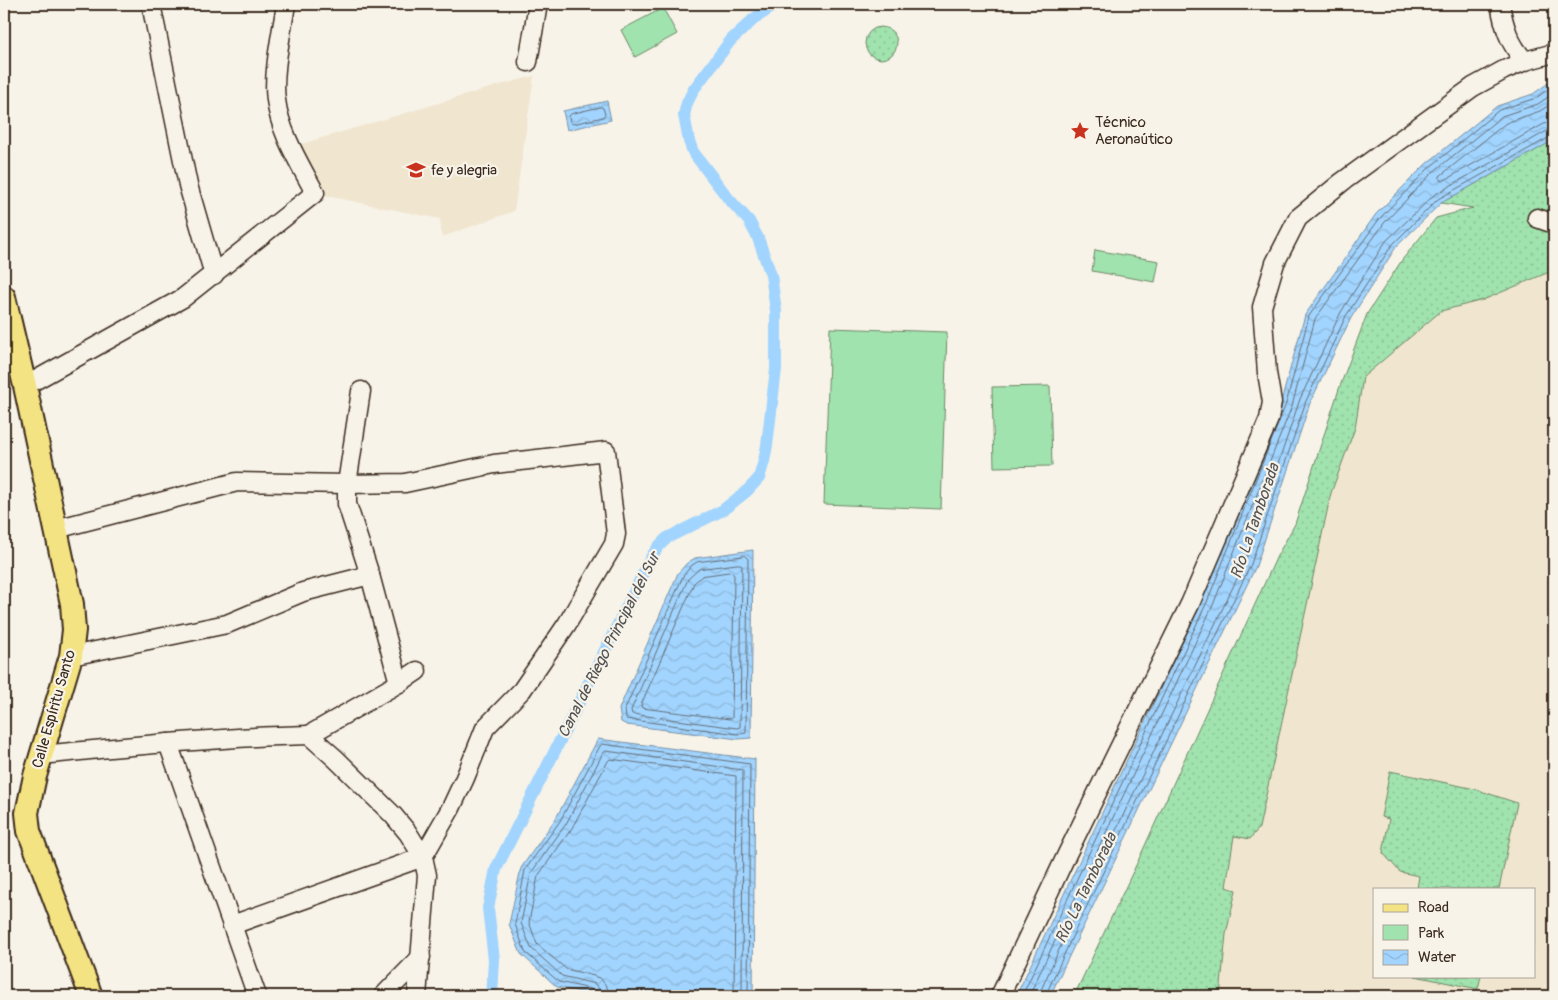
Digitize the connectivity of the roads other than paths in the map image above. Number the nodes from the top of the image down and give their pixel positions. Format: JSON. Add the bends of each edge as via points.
{"nodes":[{"id":1,"x":151,"y":4,"type":"edge"},
{"id":2,"x":286,"y":4,"type":"edge"},
{"id":3,"x":538,"y":4,"type":"edge"},
{"id":4,"x":1500,"y":4,"type":"edge"},
{"id":5,"x":1554,"y":52,"type":"edge"},
{"id":6,"x":1525,"y":61,"type":"junction"},
{"id":7,"x":528,"y":62,"type":"dead end"},
{"id":8,"x":1537,"y":218,"type":"dead end"},
{"id":9,"x":1554,"y":224,"type":"edge"},
{"id":10,"x":214,"y":275,"type":"junction"},
{"id":11,"x":4,"y":297,"type":"edge"},
{"id":12,"x":25,"y":386,"type":"junction"},
{"id":13,"x":361,"y":392,"type":"dead end"},
{"id":14,"x":347,"y":484,"type":"junction"},
{"id":15,"x":56,"y":529,"type":"junction"},
{"id":16,"x":370,"y":575,"type":"junction"},
{"id":17,"x":71,"y":656,"type":"junction"},
{"id":18,"x":417,"y":671,"type":"dead end"},
{"id":19,"x":399,"y":683,"type":"junction"},
{"id":20,"x":309,"y":735,"type":"junction"},
{"id":21,"x":168,"y":743,"type":"junction"},
{"id":22,"x":41,"y":755,"type":"junction"},
{"id":23,"x":423,"y":857,"type":"junction"},
{"id":24,"x":232,"y":925,"type":"junction"},
{"id":25,"x":421,"y":957,"type":"junction"},
{"id":26,"x":91,"y":996,"type":"edge"},
{"id":27,"x":257,"y":996,"type":"edge"},
{"id":28,"x":383,"y":996,"type":"edge"},
{"id":29,"x":418,"y":996,"type":"edge"},
{"id":30,"x":1000,"y":996,"type":"edge"}],
"edges":[{"from":1,"to":10,"type":"street","via":[[188,185]]},
{"from":2,"to":10,"type":"street","via":[[276,100],[290,146],[315,193]]},
{"from":3,"to":7,"type":"street"},
{"from":4,"to":6,"type":"street","via":[[1510,41]]},
{"from":5,"to":6,"type":"street"},
{"from":6,"to":30,"type":"street","via":[[1473,87],[1298,218],[1275,263],[1262,307],[1272,402],[1268,419],[1190,604]]},
{"from":8,"to":9,"type":"street"},
{"from":10,"to":12,"type":"street","via":[[184,298]]},
{"from":11,"to":12,"type":"main road","name":"Calle Espíritu Santo"},
{"from":12,"to":15,"type":"main road","name":"Calle Espíritu Santo"},
{"from":13,"to":14,"type":"street"},
{"from":14,"to":15,"type":"street","via":[[237,482]]},
{"from":14,"to":16,"type":"street","via":[[347,504]]},
{"from":14,"to":23,"type":"street","via":[[405,483],[494,464],[606,451],[616,534],[614,544],[567,624],[522,690],[485,728],[451,808]]},
{"from":15,"to":17,"type":"main road","name":"Calle Espíritu Santo","via":[[72,604]]},
{"from":16,"to":17,"type":"street","via":[[303,592],[227,624]]},
{"from":16,"to":19,"type":"street"},
{"from":17,"to":22,"type":"main road","name":"Calle Espíritu Santo"},
{"from":18,"to":19,"type":"street"},
{"from":19,"to":20,"type":"street"},
{"from":20,"to":21,"type":"street"},
{"from":20,"to":23,"type":"street","via":[[393,815]]},
{"from":21,"to":22,"type":"street"},
{"from":21,"to":24,"type":"street"},
{"from":22,"to":26,"type":"main road","name":"Calle Espíritu Santo","via":[[27,813],[28,831]]},
{"from":23,"to":24,"type":"street"},
{"from":23,"to":25,"type":"street","via":[[427,875]]},
{"from":24,"to":27,"type":"street"},
{"from":25,"to":28,"type":"street"},
{"from":25,"to":29,"type":"street"}]}
